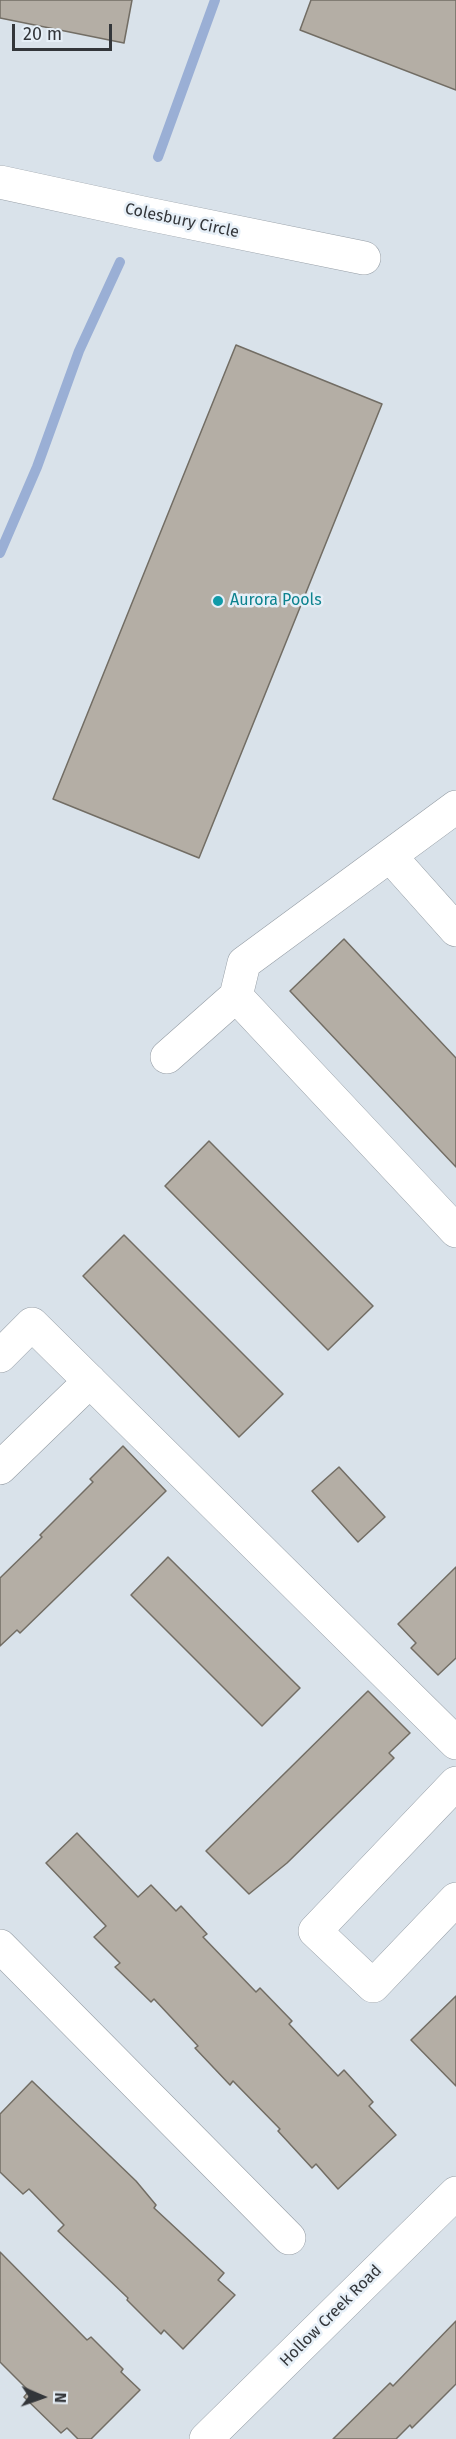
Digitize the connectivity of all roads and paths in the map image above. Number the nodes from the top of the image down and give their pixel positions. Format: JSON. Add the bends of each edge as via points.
{"nodes":[{"id":1,"x":0,"y":182,"type":"edge"},
{"id":2,"x":364,"y":258,"type":"dead end"},
{"id":3,"x":456,"y":807,"type":"edge"},
{"id":4,"x":390,"y":856,"type":"junction"},
{"id":5,"x":456,"y":930,"type":"edge"},
{"id":6,"x":237,"y":996,"type":"junction"},
{"id":7,"x":167,"y":1057,"type":"dead end"},
{"id":8,"x":456,"y":1231,"type":"edge"},
{"id":9,"x":0,"y":1356,"type":"edge"},
{"id":10,"x":90,"y":1381,"type":"junction"},
{"id":11,"x":0,"y":1468,"type":"edge"},
{"id":12,"x":456,"y":1743,"type":"edge"},
{"id":13,"x":456,"y":1783,"type":"edge"},
{"id":14,"x":456,"y":1899,"type":"edge"},
{"id":15,"x":0,"y":1946,"type":"edge"},
{"id":16,"x":456,"y":2193,"type":"edge"},
{"id":17,"x":289,"y":2238,"type":"dead end"},
{"id":18,"x":206,"y":2439,"type":"edge"}],
"edges":[{"from":1,"to":2,"type":"street","name":"Colesbury Circle"},
{"from":3,"to":4,"type":"street"},
{"from":4,"to":5,"type":"street"},
{"from":4,"to":6,"type":"street","via":[[244,963]]},
{"from":6,"to":7,"type":"street"},
{"from":6,"to":8,"type":"street"},
{"from":9,"to":10,"type":"street","via":[[32,1324]]},
{"from":10,"to":11,"type":"street"},
{"from":10,"to":12,"type":"street"},
{"from":13,"to":14,"type":"street","via":[[315,1931],[372,1986]]},
{"from":15,"to":17,"type":"street"},
{"from":16,"to":18,"type":"street","name":"Hollow Creek Road"}]}
